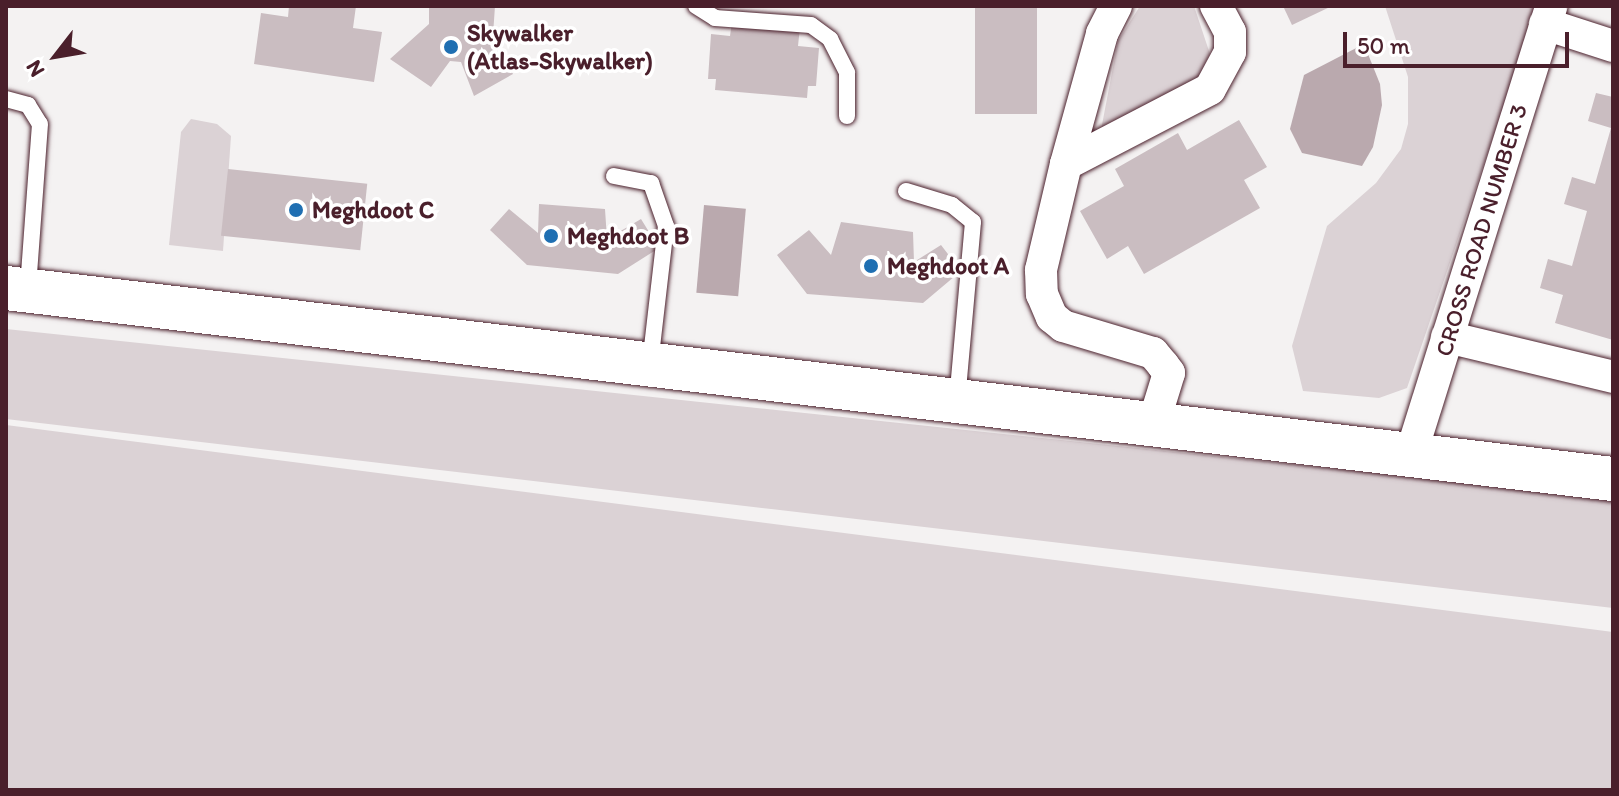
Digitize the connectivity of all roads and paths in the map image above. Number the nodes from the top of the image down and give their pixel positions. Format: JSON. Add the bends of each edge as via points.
{"nodes":[{"id":1,"x":696,"y":6,"type":"edge"},
{"id":2,"x":1116,"y":6,"type":"edge"},
{"id":3,"x":1216,"y":6,"type":"edge"},
{"id":4,"x":1548,"y":15,"type":"edge"},
{"id":5,"x":1613,"y":46,"type":"edge"},
{"id":6,"x":6,"y":99,"type":"edge"},
{"id":7,"x":847,"y":116,"type":"dead end"},
{"id":8,"x":1066,"y":164,"type":"junction"},
{"id":9,"x":614,"y":176,"type":"dead end"},
{"id":10,"x":906,"y":191,"type":"dead end"},
{"id":11,"x":17,"y":290,"type":"edge"},
{"id":12,"x":1447,"y":337,"type":"junction"},
{"id":13,"x":650,"y":365,"type":"junction"},
{"id":14,"x":1613,"y":377,"type":"edge"},
{"id":15,"x":956,"y":402,"type":"junction"},
{"id":16,"x":1153,"y":425,"type":"junction"},
{"id":17,"x":1411,"y":454,"type":"junction"},
{"id":18,"x":1613,"y":479,"type":"edge"}],
"edges":[{"from":1,"to":7,"type":"lane","via":[[715,18],[811,25],[830,39],[847,73]]},
{"from":2,"to":8,"type":"street","via":[[1102,34]]},
{"from":3,"to":8,"type":"street","via":[[1230,32],[1230,52],[1210,89]]},
{"from":4,"to":5,"type":"street"},
{"from":4,"to":12,"type":"street","name":"CROSS ROAD NUMBER 3"},
{"from":6,"to":11,"type":"lane","via":[[28,105],[40,124]]},
{"from":8,"to":16,"type":"street","via":[[1041,270],[1042,294],[1052,317],[1063,326],[1153,353],[1169,373]]},
{"from":9,"to":13,"type":"lane","via":[[651,183],[666,226]]},
{"from":10,"to":15,"type":"lane","via":[[952,205],[973,222]]},
{"from":11,"to":13,"type":"street"},
{"from":12,"to":14,"type":"street"},
{"from":12,"to":17,"type":"street","name":"CROSS ROAD NUMBER 3"},
{"from":13,"to":15,"type":"street"},
{"from":15,"to":16,"type":"street"},
{"from":16,"to":17,"type":"street"},
{"from":17,"to":18,"type":"street"}]}
